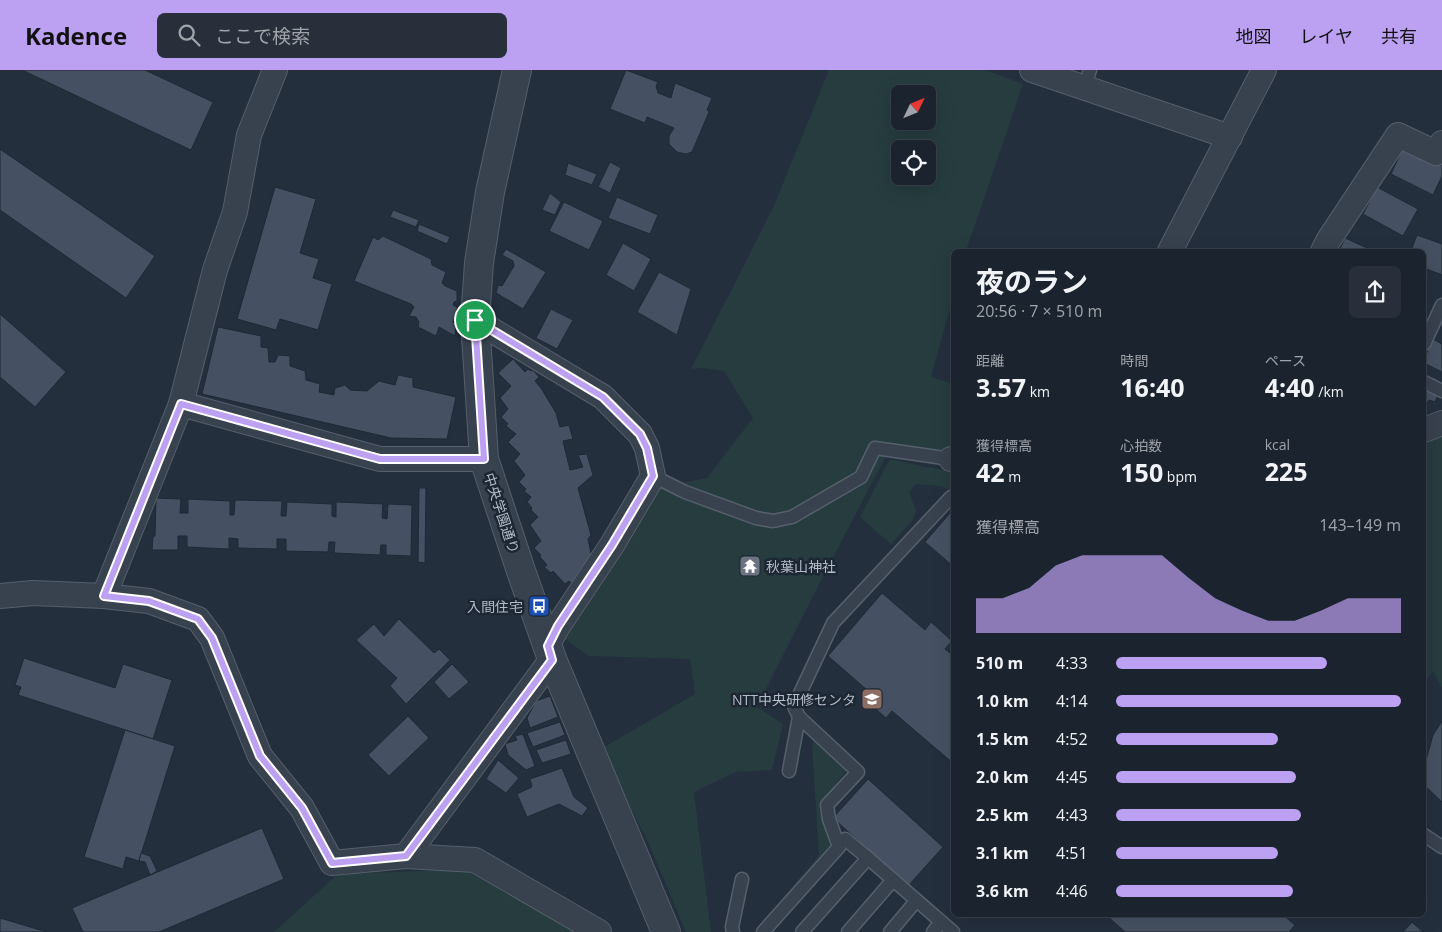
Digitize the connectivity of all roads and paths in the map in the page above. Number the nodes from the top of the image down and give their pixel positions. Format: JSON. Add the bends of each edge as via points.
{"nodes":[{"id":1,"x":275,"y":70,"type":"edge"},
{"id":2,"x":517,"y":70,"type":"edge"},
{"id":3,"x":1032,"y":70,"type":"edge"},
{"id":4,"x":1264,"y":70,"type":"edge"},
{"id":5,"x":1087,"y":79,"type":"edge"},
{"id":6,"x":1230,"y":137,"type":"junction"},
{"id":7,"x":1442,"y":144,"type":"edge"},
{"id":8,"x":1171,"y":249,"type":"edge"},
{"id":9,"x":1324,"y":249,"type":"edge"},
{"id":10,"x":1442,"y":305,"type":"edge"},
{"id":11,"x":475,"y":320,"type":"junction"},
{"id":12,"x":1426,"y":340,"type":"edge"},
{"id":13,"x":1426,"y":383,"type":"edge"},
{"id":14,"x":1442,"y":392,"type":"edge"},
{"id":15,"x":181,"y":404,"type":"junction"},
{"id":16,"x":1442,"y":423,"type":"edge"},
{"id":17,"x":1426,"y":429,"type":"edge"},
{"id":18,"x":951,"y":456,"type":"edge"},
{"id":19,"x":484,"y":459,"type":"junction"},
{"id":20,"x":653,"y":476,"type":"junction"},
{"id":21,"x":951,"y":497,"type":"edge"},
{"id":22,"x":0,"y":596,"type":"edge"},
{"id":23,"x":104,"y":596,"type":"junction"},
{"id":24,"x":550,"y":652,"type":"junction"},
{"id":25,"x":799,"y":717,"type":"junction"},
{"id":26,"x":789,"y":771,"type":"dead end"},
{"id":27,"x":1426,"y":836,"type":"edge"},
{"id":28,"x":844,"y":840,"type":"junction"},
{"id":29,"x":1442,"y":847,"type":"edge"},
{"id":30,"x":406,"y":856,"type":"junction"},
{"id":31,"x":868,"y":858,"type":"junction"},
{"id":32,"x":742,"y":879,"type":"dead end"},
{"id":33,"x":893,"y":880,"type":"junction"},
{"id":34,"x":916,"y":901,"type":"junction"},
{"id":35,"x":941,"y":922,"type":"junction"},
{"id":36,"x":599,"y":932,"type":"edge"},
{"id":37,"x":666,"y":932,"type":"edge"},
{"id":38,"x":733,"y":932,"type":"edge"},
{"id":39,"x":763,"y":932,"type":"edge"},
{"id":40,"x":802,"y":932,"type":"edge"},
{"id":41,"x":848,"y":932,"type":"edge"},
{"id":42,"x":890,"y":932,"type":"edge"},
{"id":43,"x":933,"y":932,"type":"edge"},
{"id":44,"x":953,"y":932,"type":"edge"}],
"edges":[{"from":1,"to":15,"type":"street","via":[[249,135],[235,212],[215,270]]},
{"from":2,"to":11,"type":"street","name":"中央学園通り","via":[[490,192],[479,263]]},
{"from":3,"to":5,"type":"street"},
{"from":4,"to":6,"type":"street"},
{"from":5,"to":6,"type":"street"},
{"from":6,"to":8,"type":"street"},
{"from":7,"to":9,"type":"street","via":[[1436,152],[1398,135]]},
{"from":10,"to":12,"type":"lane"},
{"from":11,"to":19,"type":"street","name":"中央学園通り"},
{"from":11,"to":20,"type":"street","via":[[603,397],[640,434],[647,448]]},
{"from":13,"to":14,"type":"lane"},
{"from":15,"to":19,"type":"street","via":[[380,459]]},
{"from":15,"to":23,"type":"street"},
{"from":16,"to":17,"type":"street"},
{"from":18,"to":20,"type":"lane","via":[[875,448],[861,477],[792,517],[773,521],[685,492]]},
{"from":19,"to":24,"type":"street","name":"中央学園通り"},
{"from":20,"to":24,"type":"street","via":[[558,626]]},
{"from":21,"to":25,"type":"lane","via":[[833,623],[794,706]]},
{"from":22,"to":23,"type":"street","via":[[33,593]]},
{"from":23,"to":30,"type":"street","via":[[149,601],[198,619],[212,638],[260,756],[302,808],[332,863]]},
{"from":24,"to":30,"type":"street"},
{"from":24,"to":37,"type":"street","name":"中央学園通り"},
{"from":25,"to":26,"type":"lane"},
{"from":25,"to":28,"type":"lane","via":[[858,772],[827,805],[829,819]]},
{"from":27,"to":29,"type":"lane"},
{"from":28,"to":31,"type":"lane"},
{"from":28,"to":39,"type":"lane"},
{"from":30,"to":36,"type":"street","via":[[475,860]]},
{"from":31,"to":33,"type":"lane"},
{"from":31,"to":40,"type":"lane"},
{"from":32,"to":38,"type":"lane"},
{"from":33,"to":34,"type":"lane"},
{"from":33,"to":41,"type":"lane"},
{"from":34,"to":35,"type":"lane"},
{"from":34,"to":42,"type":"lane"},
{"from":35,"to":43,"type":"lane"},
{"from":35,"to":44,"type":"lane"}]}
